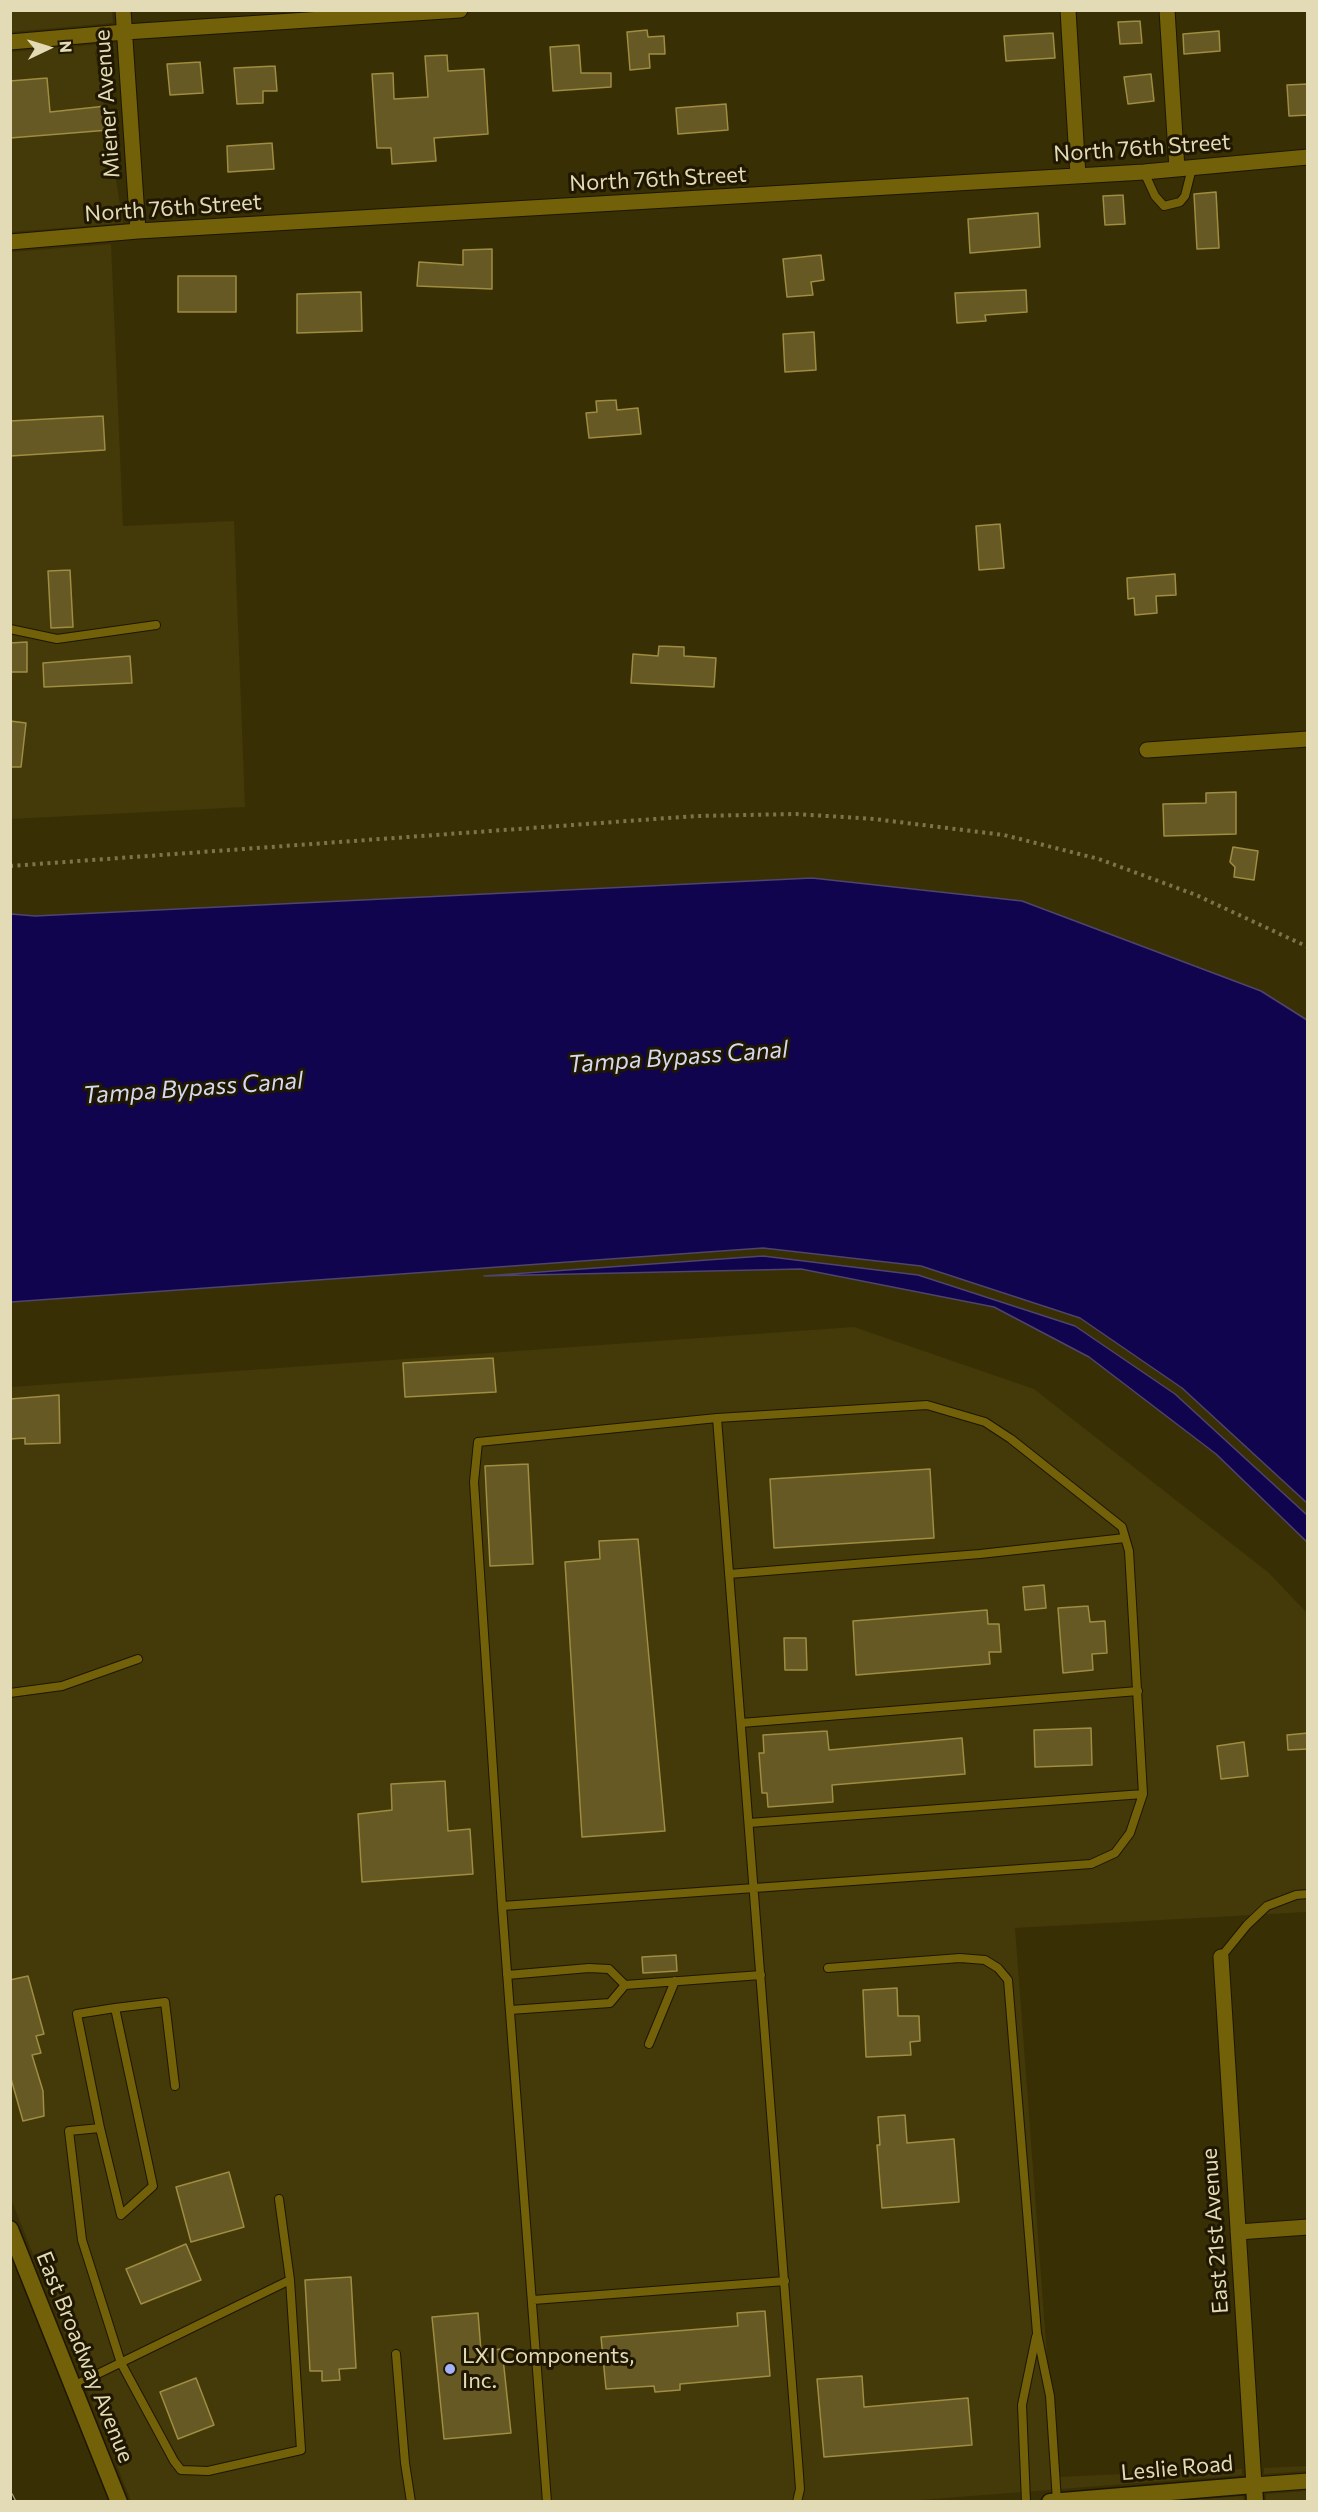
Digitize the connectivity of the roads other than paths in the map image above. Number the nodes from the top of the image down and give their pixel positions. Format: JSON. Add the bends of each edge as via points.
{"nodes":[{"id":1,"x":123,"y":10,"type":"edge"},
{"id":2,"x":460,"y":10,"type":"edge"},
{"id":3,"x":1068,"y":10,"type":"edge"},
{"id":4,"x":1167,"y":10,"type":"edge"},
{"id":5,"x":125,"y":32,"type":"junction"},
{"id":6,"x":10,"y":42,"type":"edge"},
{"id":7,"x":1308,"y":157,"type":"edge"},
{"id":8,"x":1184,"y":169,"type":"junction"},
{"id":9,"x":1144,"y":172,"type":"junction"},
{"id":10,"x":1078,"y":176,"type":"junction"},
{"id":11,"x":138,"y":231,"type":"junction"},
{"id":12,"x":10,"y":242,"type":"edge"},
{"id":13,"x":156,"y":625,"type":"dead end"},
{"id":14,"x":10,"y":629,"type":"edge"},
{"id":15,"x":1308,"y":739,"type":"edge"},
{"id":16,"x":1147,"y":750,"type":"dead end"},
{"id":17,"x":717,"y":1418,"type":"junction"},
{"id":18,"x":1125,"y":1538,"type":"junction"},
{"id":19,"x":729,"y":1574,"type":"junction"},
{"id":20,"x":138,"y":1659,"type":"dead end"},
{"id":21,"x":1138,"y":1691,"type":"junction"},
{"id":22,"x":10,"y":1693,"type":"edge"},
{"id":23,"x":741,"y":1723,"type":"junction"},
{"id":24,"x":1143,"y":1794,"type":"junction"},
{"id":25,"x":749,"y":1823,"type":"junction"},
{"id":26,"x":754,"y":1889,"type":"junction"},
{"id":27,"x":1308,"y":1894,"type":"edge"},
{"id":28,"x":502,"y":1906,"type":"junction"},
{"id":29,"x":1221,"y":1957,"type":"joint"},
{"id":30,"x":828,"y":1968,"type":"dead end"},
{"id":31,"x":507,"y":1975,"type":"junction"},
{"id":32,"x":761,"y":1975,"type":"junction"},
{"id":33,"x":675,"y":1981,"type":"junction"},
{"id":34,"x":625,"y":1985,"type":"junction"},
{"id":35,"x":115,"y":2008,"type":"junction"},
{"id":36,"x":510,"y":2010,"type":"junction"},
{"id":37,"x":649,"y":2044,"type":"dead end"},
{"id":38,"x":175,"y":2086,"type":"dead end"},
{"id":39,"x":100,"y":2128,"type":"junction"},
{"id":40,"x":279,"y":2199,"type":"dead end"},
{"id":41,"x":1308,"y":2227,"type":"edge"},
{"id":42,"x":10,"y":2229,"type":"edge"},
{"id":43,"x":1238,"y":2232,"type":"junction"},
{"id":44,"x":290,"y":2280,"type":"junction"},
{"id":45,"x":785,"y":2281,"type":"junction"},
{"id":46,"x":532,"y":2300,"type":"junction"},
{"id":47,"x":1037,"y":2333,"type":"junction"},
{"id":48,"x":396,"y":2354,"type":"dead end"},
{"id":49,"x":121,"y":2363,"type":"junction"},
{"id":50,"x":73,"y":2386,"type":"junction"},
{"id":51,"x":1308,"y":2481,"type":"edge"},
{"id":52,"x":1254,"y":2493,"type":"edge"},
{"id":53,"x":1057,"y":2501,"type":"edge"},
{"id":54,"x":118,"y":2502,"type":"edge"},
{"id":55,"x":411,"y":2502,"type":"edge"},
{"id":56,"x":547,"y":2502,"type":"edge"},
{"id":57,"x":797,"y":2502,"type":"edge"},
{"id":58,"x":1026,"y":2502,"type":"edge"},
{"id":59,"x":1050,"y":2502,"type":"edge"}],
"edges":[{"from":1,"to":5,"type":"street","name":"Miener Avenue"},
{"from":2,"to":5,"type":"street"},
{"from":3,"to":10,"type":"street"},
{"from":4,"to":8,"type":"street"},
{"from":5,"to":6,"type":"street"},
{"from":5,"to":11,"type":"street","name":"Miener Avenue"},
{"from":7,"to":8,"type":"street","name":"North 76th Street"},
{"from":8,"to":9,"type":"street","name":"North 76th Street"},
{"from":8,"to":9,"type":"lane","via":[[1185,196],[1180,202],[1164,206]]},
{"from":9,"to":10,"type":"street","name":"North 76th Street"},
{"from":10,"to":11,"type":"street","name":"North 76th Street"},
{"from":11,"to":12,"type":"street","name":"North 76th Street"},
{"from":13,"to":14,"type":"lane","via":[[57,639]]},
{"from":15,"to":16,"type":"street"},
{"from":17,"to":18,"type":"lane","via":[[927,1406],[985,1422],[1122,1527]]},
{"from":17,"to":19,"type":"lane"},
{"from":17,"to":28,"type":"lane","via":[[478,1442],[474,1482]]},
{"from":18,"to":19,"type":"lane"},
{"from":18,"to":21,"type":"lane"},
{"from":19,"to":23,"type":"lane"},
{"from":20,"to":22,"type":"lane","via":[[62,1686]]},
{"from":21,"to":23,"type":"lane"},
{"from":21,"to":24,"type":"lane"},
{"from":23,"to":25,"type":"lane"},
{"from":24,"to":25,"type":"lane"},
{"from":24,"to":26,"type":"lane","via":[[1130,1833],[1115,1853],[1091,1864]]},
{"from":25,"to":26,"type":"lane"},
{"from":26,"to":28,"type":"lane"},
{"from":26,"to":32,"type":"lane"},
{"from":27,"to":29,"type":"lane","via":[[1267,1906]]},
{"from":28,"to":31,"type":"lane"},
{"from":29,"to":43,"type":"street","name":"East 21st Avenue"},
{"from":30,"to":47,"type":"lane","via":[[960,1958],[985,1960],[1008,1980]]},
{"from":31,"to":34,"type":"lane","via":[[609,1969]]},
{"from":31,"to":36,"type":"lane"},
{"from":32,"to":33,"type":"lane"},
{"from":32,"to":45,"type":"lane"},
{"from":33,"to":34,"type":"lane"},
{"from":33,"to":37,"type":"lane"},
{"from":34,"to":36,"type":"lane","via":[[610,2003]]},
{"from":35,"to":38,"type":"lane","via":[[165,2002]]},
{"from":35,"to":39,"type":"lane","via":[[77,2014]]},
{"from":35,"to":39,"type":"lane","via":[[153,2186],[121,2215]]},
{"from":36,"to":46,"type":"lane"},
{"from":39,"to":49,"type":"lane","via":[[69,2131],[82,2240]]},
{"from":40,"to":44,"type":"lane"},
{"from":41,"to":43,"type":"street"},
{"from":42,"to":50,"type":"main road","name":"East Broadway Avenue"},
{"from":43,"to":52,"type":"street","name":"East 21st Avenue"},
{"from":44,"to":49,"type":"lane"},
{"from":44,"to":49,"type":"lane","via":[[302,2450],[208,2471],[181,2470]]},
{"from":45,"to":46,"type":"lane"},
{"from":45,"to":57,"type":"lane","via":[[800,2489]]},
{"from":46,"to":56,"type":"lane"},
{"from":47,"to":53,"type":"lane","via":[[1050,2396]]},
{"from":47,"to":58,"type":"lane","via":[[1022,2405]]},
{"from":48,"to":55,"type":"lane"},
{"from":49,"to":50,"type":"lane"},
{"from":50,"to":54,"type":"main road","name":"East Broadway Avenue"},
{"from":51,"to":52,"type":"street","name":"Leslie Road"},
{"from":52,"to":53,"type":"main road","name":"Leslie Road"},
{"from":53,"to":59,"type":"main road","name":"Leslie Road"}]}
